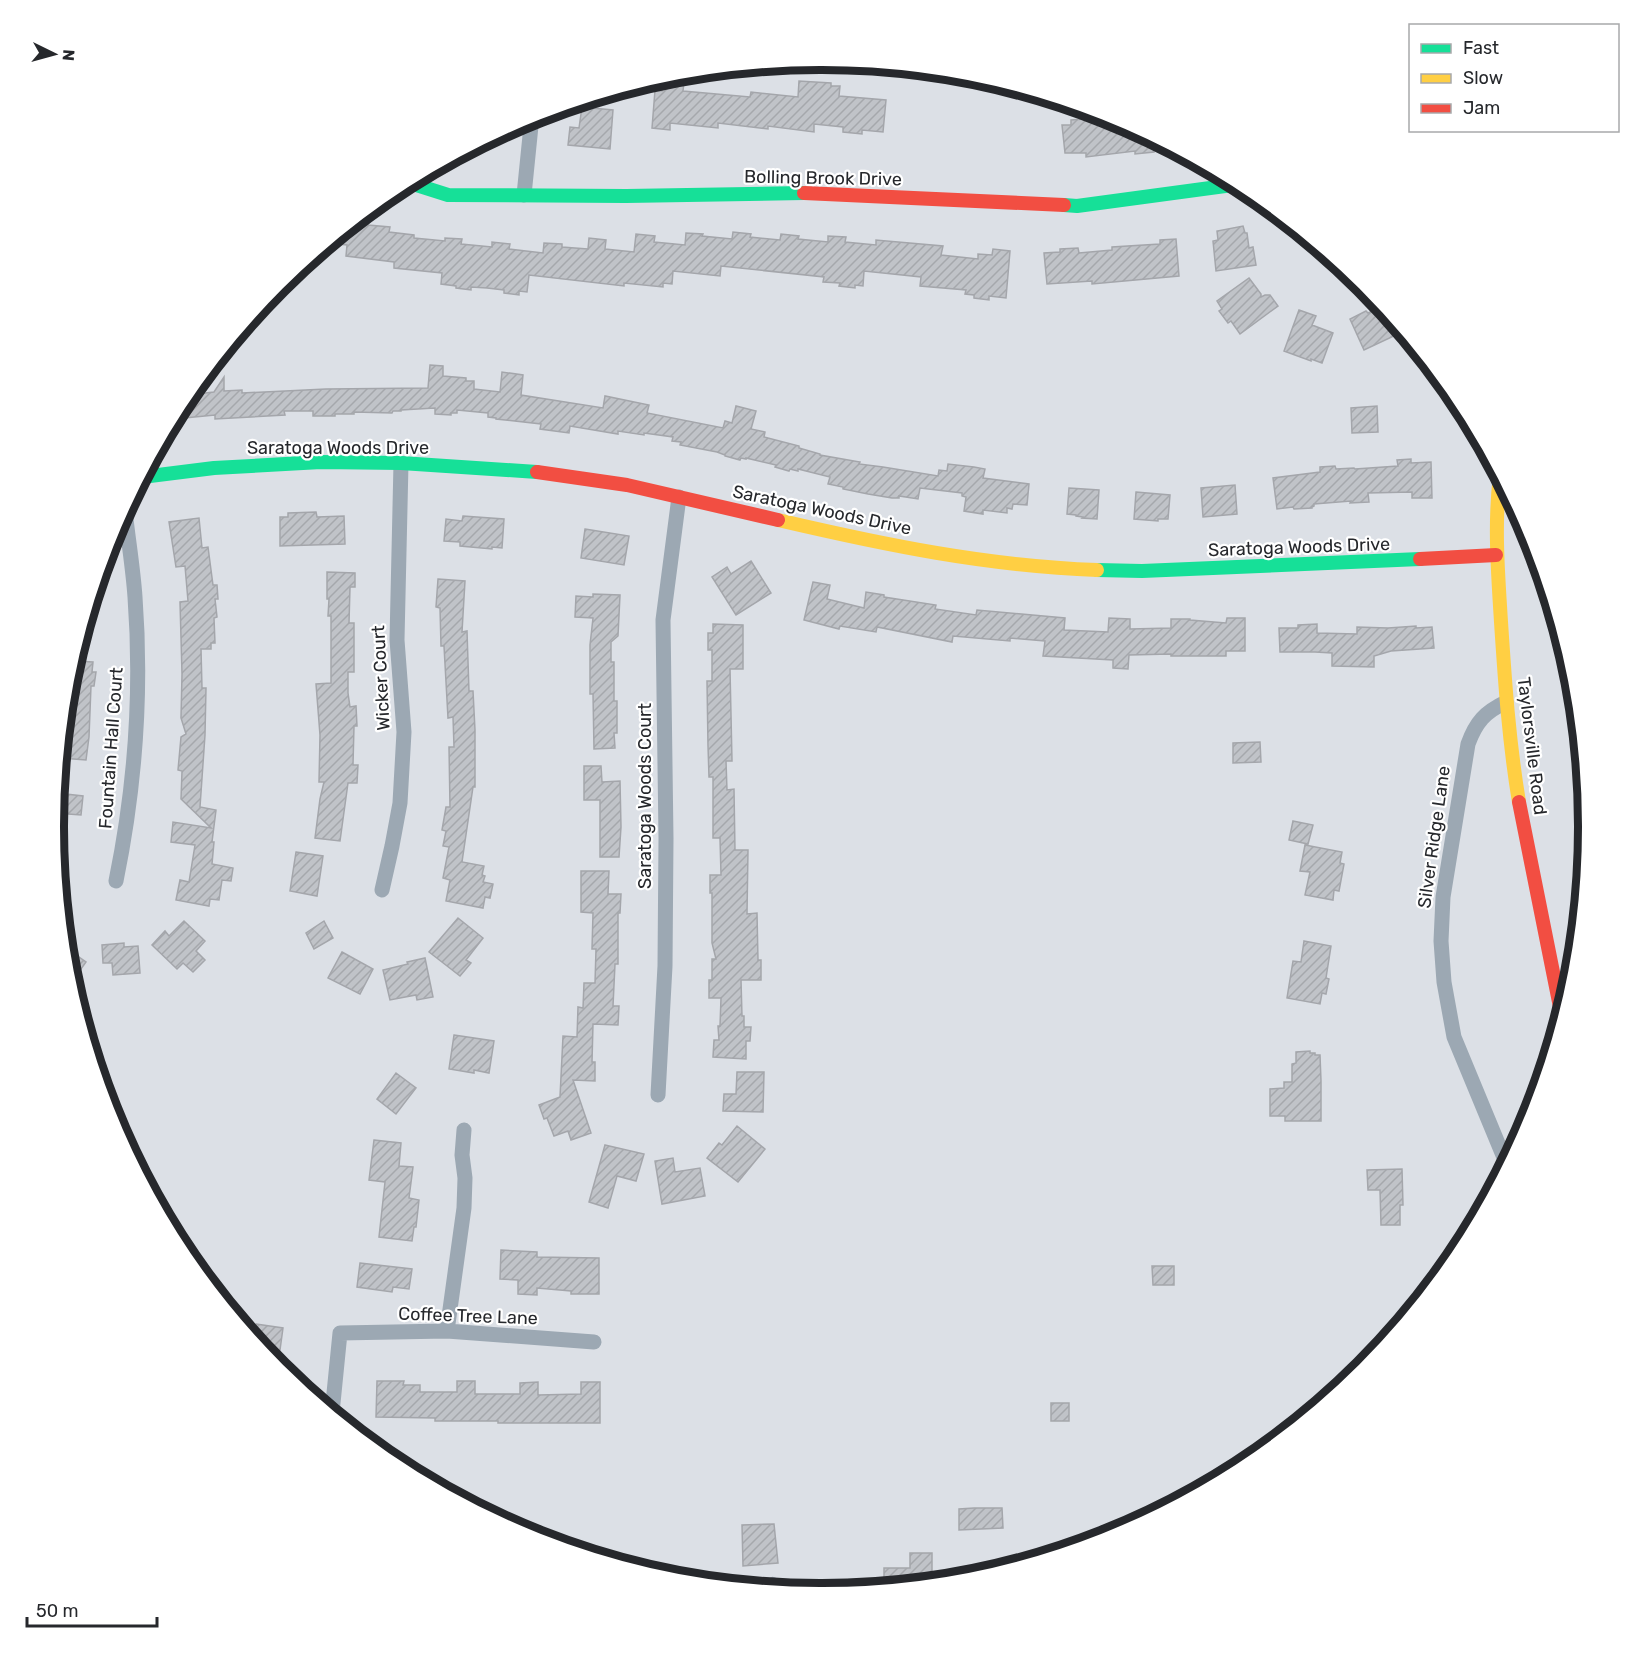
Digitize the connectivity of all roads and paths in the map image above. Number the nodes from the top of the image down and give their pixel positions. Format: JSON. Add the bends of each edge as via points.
{"nodes":[{"id":1,"x":531,"y":128,"type":"edge"},
{"id":2,"x":419,"y":186,"type":"edge"},
{"id":3,"x":1224,"y":186,"type":"edge"},
{"id":4,"x":524,"y":195,"type":"junction"},
{"id":5,"x":401,"y":463,"type":"junction"},
{"id":6,"x":151,"y":476,"type":"edge"},
{"id":7,"x":1499,"y":489,"type":"edge"},
{"id":8,"x":679,"y":497,"type":"junction"},
{"id":9,"x":127,"y":526,"type":"edge"},
{"id":10,"x":1496,"y":555,"type":"junction"},
{"id":11,"x":1506,"y":702,"type":"junction"},
{"id":12,"x":116,"y":881,"type":"dead end"},
{"id":13,"x":382,"y":890,"type":"dead end"},
{"id":14,"x":1558,"y":998,"type":"edge"},
{"id":15,"x":658,"y":1095,"type":"dead end"},
{"id":16,"x":464,"y":1130,"type":"dead end"},
{"id":17,"x":1503,"y":1155,"type":"edge"},
{"id":18,"x":447,"y":1331,"type":"junction"},
{"id":19,"x":594,"y":1342,"type":"dead end"},
{"id":20,"x":333,"y":1405,"type":"edge"}],
"edges":[{"from":1,"to":4,"type":"street"},
{"from":2,"to":4,"type":"street","name":"Bolling Brook Drive","via":[[448,195]]},
{"from":3,"to":4,"type":"street","name":"Bolling Brook Drive","via":[[1077,206],[804,193]]},
{"from":5,"to":6,"type":"street","name":"Saratoga Woods Drive","via":[[268,464]]},
{"from":5,"to":8,"type":"street","name":"Saratoga Woods Drive","via":[[534,472]]},
{"from":5,"to":13,"type":"street","name":"Wicker Court","via":[[397,640],[404,732],[399,803]]},
{"from":7,"to":10,"type":"street","name":"Taylorsville Road"},
{"from":8,"to":10,"type":"street","name":"Saratoga Woods Drive","via":[[942,555],[1073,569],[1142,571]]},
{"from":8,"to":15,"type":"street","name":"Saratoga Woods Court","via":[[663,620],[665,966]]},
{"from":9,"to":12,"type":"street","name":"Fountain Hall Court","via":[[135,595],[137,711],[130,794]]},
{"from":10,"to":11,"type":"street","name":"Taylorsville Road"},
{"from":11,"to":14,"type":"street","name":"Taylorsville Road","via":[[1518,791]]},
{"from":11,"to":17,"type":"street","name":"Silver Ridge Lane","via":[[1481,718],[1468,744],[1443,897],[1441,940],[1454,1037]]},
{"from":16,"to":18,"type":"street","via":[[464,1208]]},
{"from":18,"to":19,"type":"street","name":"Coffee Tree Lane"},
{"from":18,"to":20,"type":"street","name":"Coffee Tree Lane","via":[[340,1333]]}]}
